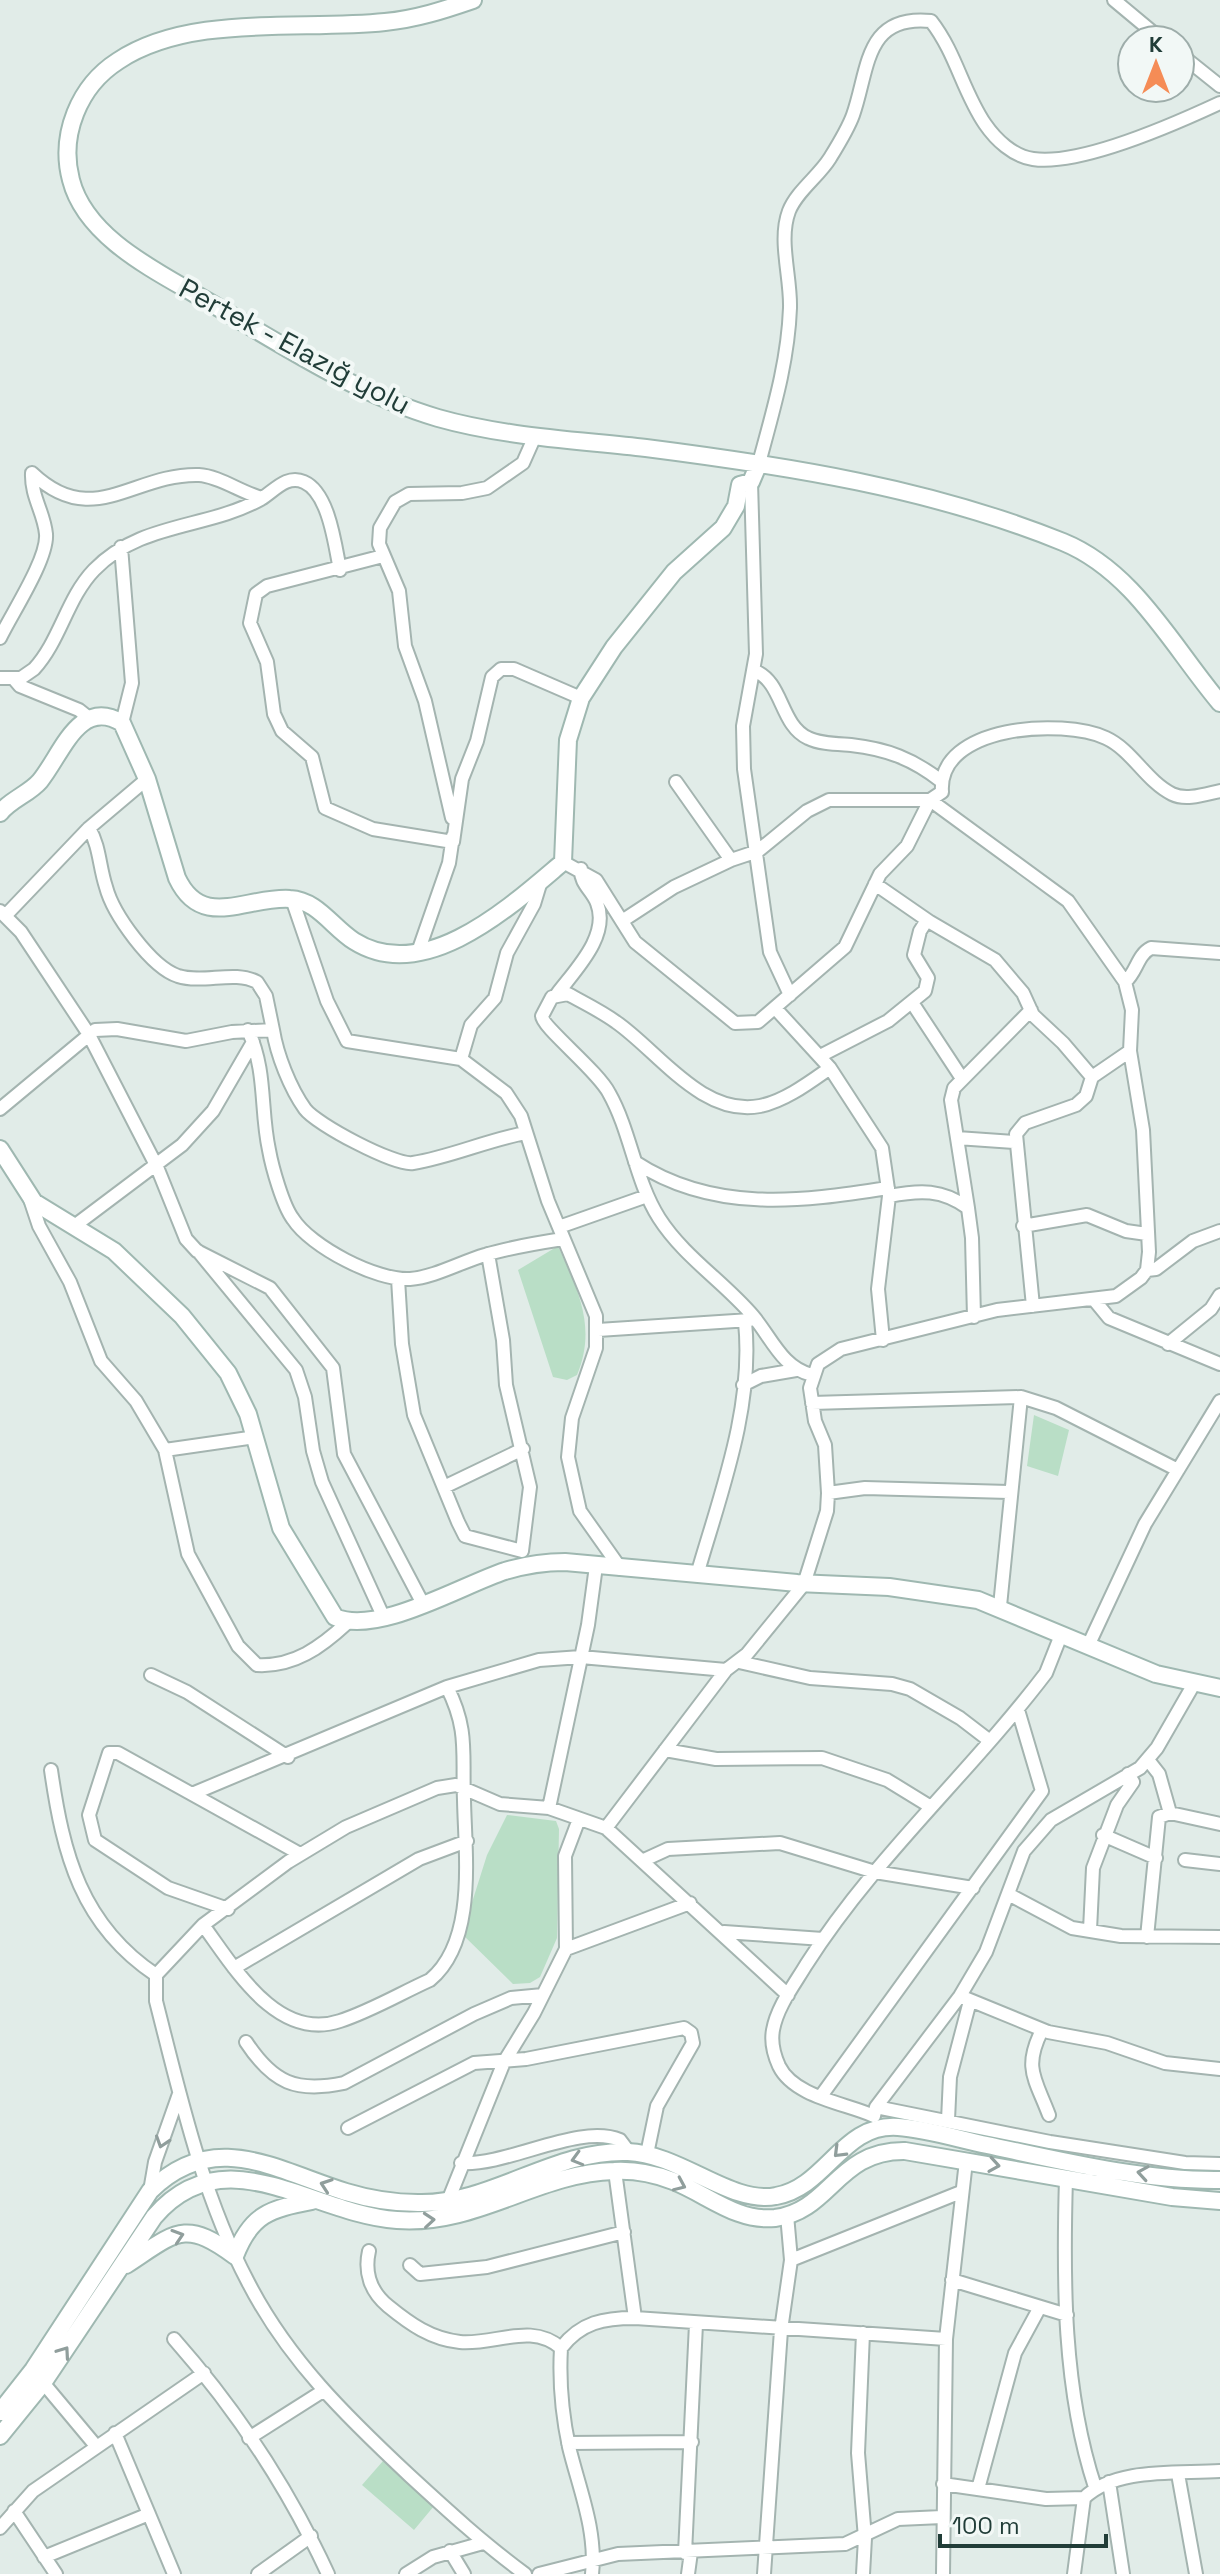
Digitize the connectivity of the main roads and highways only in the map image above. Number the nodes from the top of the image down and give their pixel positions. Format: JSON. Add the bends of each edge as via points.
{"nodes":[{"id":1,"x":473,"y":0,"type":"edge"},
{"id":2,"x":759,"y":463,"type":"junction"},
{"id":3,"x":1220,"y":703,"type":"edge"},
{"id":4,"x":0,"y":813,"type":"edge"},
{"id":5,"x":0,"y":1149,"type":"edge"},
{"id":6,"x":1220,"y":1688,"type":"edge"},
{"id":7,"x":1220,"y":2180,"type":"edge"},
{"id":8,"x":315,"y":2200,"type":"junction"},
{"id":9,"x":1220,"y":2201,"type":"edge"},
{"id":10,"x":121,"y":2268,"type":"junction"},
{"id":11,"x":41,"y":2381,"type":"junction"},
{"id":12,"x":0,"y":2412,"type":"edge"},
{"id":13,"x":0,"y":2436,"type":"edge"},
{"id":14,"x":0,"y":2450,"type":"edge"}],
"edges":[{"from":1,"to":2,"type":"main road","name":"Pertek - Elazığ yolu","via":[[381,23],[185,33],[115,62],[87,89],[70,130],[68,170],[81,205],[130,253],[295,351],[415,411],[535,436]]},
{"from":2,"to":3,"type":"main road","name":"Pertek - Elazığ yolu","via":[[936,501],[1090,555],[1128,586]]},
{"from":2,"to":4,"type":"main road","via":[[751,482],[740,485],[736,506],[723,528],[674,572],[581,698],[568,740],[563,862],[467,936],[418,952],[390,952],[359,945],[311,904],[292,899],[211,908],[191,899],[177,878],[147,779],[122,723],[105,716],[89,718],[75,729],[39,782]]},
{"from":5,"to":6,"type":"main road","via":[[44,1210],[114,1251],[182,1316],[228,1373],[256,1437],[281,1528],[335,1617],[347,1623],[423,1604],[525,1558],[889,1587],[1000,1606],[1156,1674]]},
{"from":7,"to":11,"type":"main road","one_way":true,"via":[[1095,2165],[900,2127],[875,2117],[805,2184],[772,2197],[747,2196],[668,2159],[629,2152],[589,2155],[448,2201],[422,2203],[376,2199],[243,2158],[199,2160],[176,2169],[150,2191]]},
{"from":8,"to":9,"type":"main road","one_way":true,"via":[[371,2217],[436,2220],[477,2212],[570,2177],[615,2171],[674,2181],[758,2218],[787,2215],[816,2199],[854,2163],[878,2152],[905,2151]]},
{"from":10,"to":8,"type":"main road","one_way":true,"via":[[160,2243],[192,2232],[208,2235],[235,2256],[253,2220]]},
{"from":8,"to":10,"type":"main road","via":[[237,2179],[206,2181],[165,2204]]},
{"from":11,"to":10,"type":"main road","one_way":true},
{"from":11,"to":12,"type":"main road"},
{"from":11,"to":13,"type":"main road"},
{"from":11,"to":14,"type":"main road"}]}
